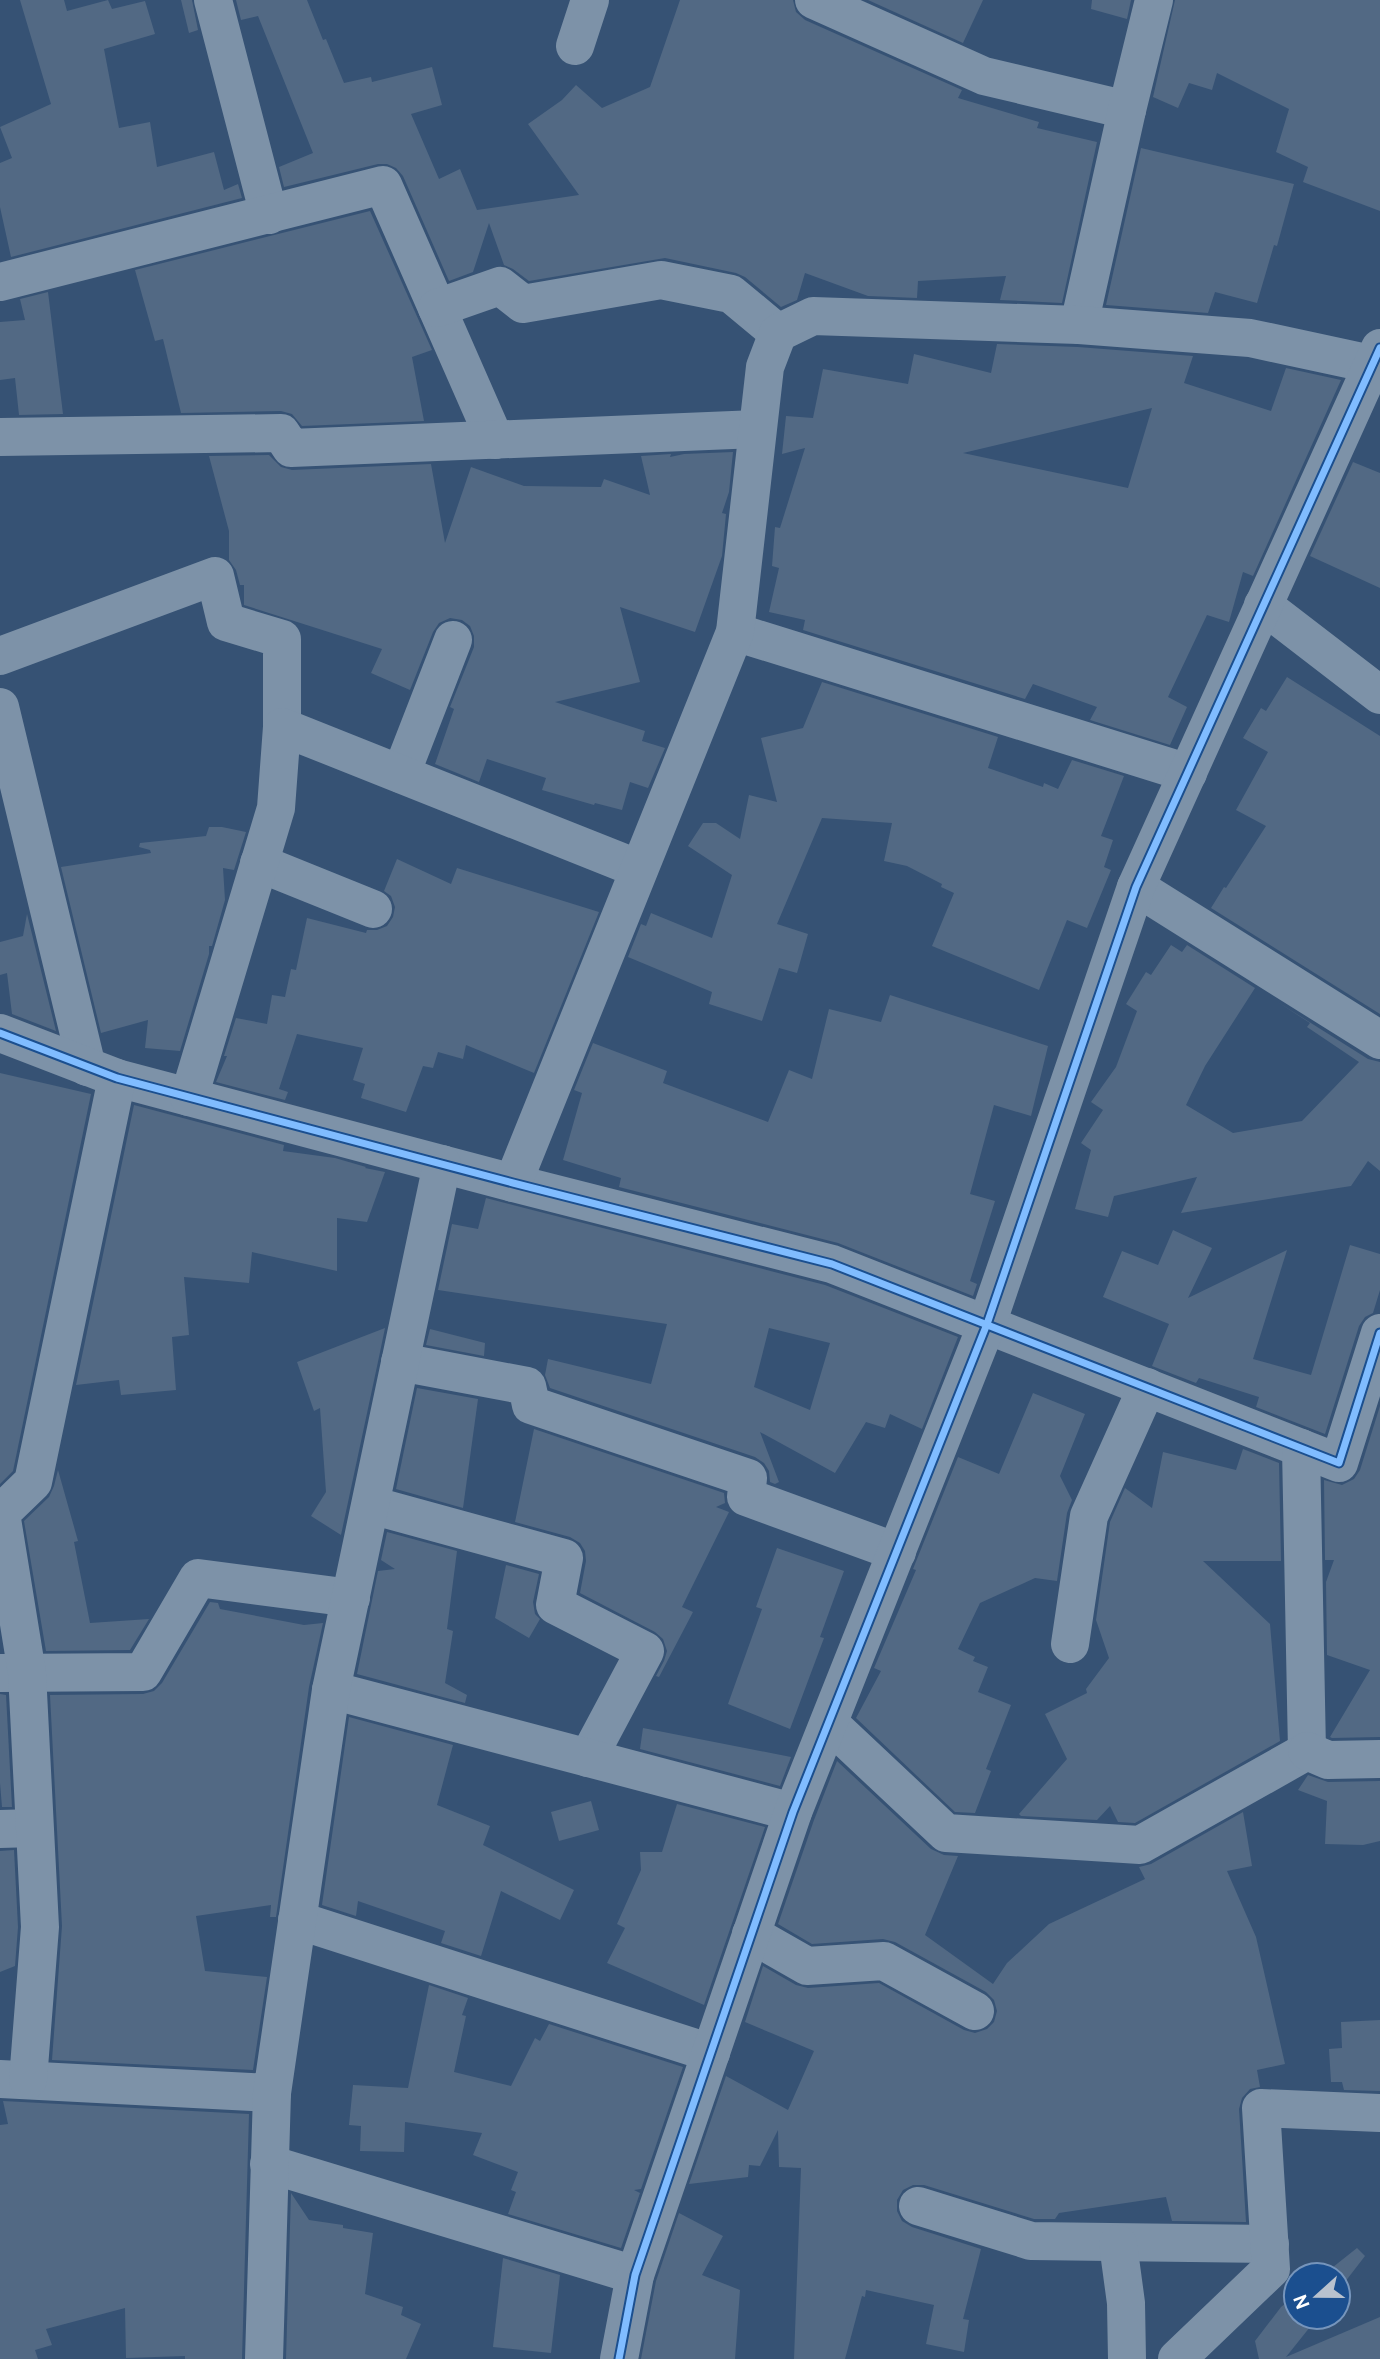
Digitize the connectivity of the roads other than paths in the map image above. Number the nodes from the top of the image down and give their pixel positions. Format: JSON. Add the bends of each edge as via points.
{"nodes":[{"id":1,"x":213,"y":0,"type":"edge"},
{"id":2,"x":590,"y":0,"type":"edge"},
{"id":3,"x":814,"y":0,"type":"edge"},
{"id":4,"x":1154,"y":0,"type":"edge"},
{"id":5,"x":575,"y":46,"type":"dead end"},
{"id":6,"x":1127,"y":110,"type":"junction"},
{"id":7,"x":269,"y":215,"type":"junction"},
{"id":8,"x":0,"y":282,"type":"edge"},
{"id":9,"x":437,"y":308,"type":"junction"},
{"id":10,"x":1079,"y":325,"type":"junction"},
{"id":11,"x":778,"y":333,"type":"junction"},
{"id":12,"x":1377,"y":359,"type":"edge"},
{"id":13,"x":757,"y":429,"type":"junction"},
{"id":14,"x":0,"y":437,"type":"edge"},
{"id":15,"x":495,"y":440,"type":"junction"},
{"id":16,"x":1263,"y":605,"type":"junction"},
{"id":17,"x":735,"y":632,"type":"junction"},
{"id":18,"x":453,"y":640,"type":"dead end"},
{"id":19,"x":0,"y":656,"type":"edge"},
{"id":20,"x":1380,"y":695,"type":"edge"},
{"id":21,"x":0,"y":707,"type":"edge"},
{"id":22,"x":282,"y":727,"type":"junction"},
{"id":23,"x":1188,"y":773,"type":"junction"},
{"id":24,"x":401,"y":774,"type":"junction"},
{"id":25,"x":259,"y":863,"type":"junction"},
{"id":26,"x":639,"y":869,"type":"junction"},
{"id":27,"x":1136,"y":887,"type":"junction"},
{"id":28,"x":373,"y":909,"type":"dead end"},
{"id":29,"x":0,"y":1033,"type":"edge"},
{"id":30,"x":1380,"y":1040,"type":"edge"},
{"id":31,"x":102,"y":1073,"type":"junction"},
{"id":32,"x":189,"y":1097,"type":"junction"},
{"id":33,"x":442,"y":1164,"type":"junction"},
{"id":34,"x":513,"y":1183,"type":"junction"},
{"id":35,"x":987,"y":1324,"type":"junction"},
{"id":36,"x":1380,"y":1333,"type":"edge"},
{"id":37,"x":400,"y":1362,"type":"junction"},
{"id":38,"x":1147,"y":1387,"type":"junction"},
{"id":39,"x":1301,"y":1448,"type":"junction"},
{"id":40,"x":370,"y":1505,"type":"junction"},
{"id":41,"x":897,"y":1552,"type":"junction"},
{"id":42,"x":351,"y":1598,"type":"junction"},
{"id":43,"x":1070,"y":1644,"type":"dead end"},
{"id":44,"x":14,"y":1673,"type":"edge"},
{"id":45,"x":331,"y":1690,"type":"junction"},
{"id":46,"x":829,"y":1723,"type":"junction"},
{"id":47,"x":1307,"y":1751,"type":"junction"},
{"id":48,"x":588,"y":1758,"type":"junction"},
{"id":49,"x":1380,"y":1759,"type":"edge"},
{"id":50,"x":793,"y":1812,"type":"junction"},
{"id":51,"x":17,"y":1829,"type":"edge"},
{"id":52,"x":297,"y":1920,"type":"junction"},
{"id":53,"x":751,"y":1934,"type":"junction"},
{"id":54,"x":975,"y":2011,"type":"dead end"},
{"id":55,"x":711,"y":2053,"type":"junction"},
{"id":56,"x":14,"y":2080,"type":"edge"},
{"id":57,"x":272,"y":2093,"type":"junction"},
{"id":58,"x":1380,"y":2113,"type":"edge"},
{"id":59,"x":269,"y":2164,"type":"junction"},
{"id":60,"x":918,"y":2206,"type":"dead end"},
{"id":61,"x":1118,"y":2244,"type":"junction"},
{"id":62,"x":1270,"y":2244,"type":"junction"},
{"id":63,"x":635,"y":2275,"type":"junction"},
{"id":64,"x":264,"y":2359,"type":"edge"},
{"id":65,"x":619,"y":2359,"type":"edge"},
{"id":66,"x":1127,"y":2359,"type":"edge"},
{"id":67,"x":1177,"y":2359,"type":"edge"}],
"edges":[{"from":1,"to":7,"type":"street"},
{"from":2,"to":5,"type":"street"},
{"from":3,"to":6,"type":"street","via":[[984,76]]},
{"from":4,"to":6,"type":"street"},
{"from":6,"to":10,"type":"street"},
{"from":7,"to":8,"type":"street"},
{"from":7,"to":9,"type":"street","via":[[383,186]]},
{"from":9,"to":11,"type":"street","via":[[500,286],[523,304],[661,280],[731,295]]},
{"from":9,"to":15,"type":"street"},
{"from":10,"to":11,"type":"street","via":[[813,316]]},
{"from":10,"to":12,"type":"street","via":[[1250,338]]},
{"from":11,"to":13,"type":"street","via":[[765,367]]},
{"from":12,"to":16,"type":"street"},
{"from":13,"to":15,"type":"street"},
{"from":13,"to":17,"type":"street"},
{"from":14,"to":15,"type":"street","via":[[281,433],[291,448]]},
{"from":16,"to":20,"type":"street"},
{"from":16,"to":23,"type":"street"},
{"from":17,"to":23,"type":"street"},
{"from":17,"to":26,"type":"street"},
{"from":18,"to":24,"type":"street"},
{"from":19,"to":22,"type":"street","via":[[215,576],[226,622],[282,639]]},
{"from":21,"to":31,"type":"street"},
{"from":22,"to":24,"type":"street"},
{"from":22,"to":25,"type":"street","via":[[276,808]]},
{"from":23,"to":27,"type":"street"},
{"from":24,"to":26,"type":"street"},
{"from":25,"to":28,"type":"street"},
{"from":25,"to":32,"type":"street"},
{"from":26,"to":34,"type":"street"},
{"from":27,"to":30,"type":"street"},
{"from":27,"to":35,"type":"street"},
{"from":29,"to":31,"type":"street"},
{"from":31,"to":32,"type":"street"},
{"from":31,"to":44,"type":"street","via":[[33,1482],[1,1513]]},
{"from":32,"to":33,"type":"street"},
{"from":33,"to":34,"type":"street"},
{"from":33,"to":37,"type":"street"},
{"from":34,"to":35,"type":"street","via":[[832,1264]]},
{"from":35,"to":38,"type":"street"},
{"from":35,"to":41,"type":"street"},
{"from":36,"to":39,"type":"street","via":[[1339,1463]]},
{"from":37,"to":40,"type":"street"},
{"from":37,"to":41,"type":"street","via":[[527,1386],[531,1405],[748,1478],[746,1497]]},
{"from":38,"to":39,"type":"street"},
{"from":38,"to":43,"type":"street","via":[[1089,1516]]},
{"from":39,"to":47,"type":"street"},
{"from":40,"to":42,"type":"street"},
{"from":40,"to":48,"type":"street","via":[[564,1558],[555,1605],[645,1651]]},
{"from":41,"to":46,"type":"street"},
{"from":42,"to":44,"type":"street","via":[[198,1578],[143,1672]]},
{"from":42,"to":45,"type":"street"},
{"from":44,"to":51,"type":"street"},
{"from":45,"to":48,"type":"street"},
{"from":45,"to":52,"type":"street"},
{"from":46,"to":47,"type":"street","via":[[946,1833],[1140,1845]]},
{"from":46,"to":50,"type":"street"},
{"from":47,"to":49,"type":"street","via":[[1328,1760]]},
{"from":48,"to":50,"type":"street"},
{"from":50,"to":53,"type":"street"},
{"from":51,"to":56,"type":"street","via":[[40,1927]]},
{"from":52,"to":55,"type":"street"},
{"from":52,"to":57,"type":"street"},
{"from":53,"to":54,"type":"street","via":[[807,1966],[884,1961]]},
{"from":53,"to":55,"type":"street"},
{"from":55,"to":63,"type":"street"},
{"from":56,"to":57,"type":"street"},
{"from":57,"to":59,"type":"street"},
{"from":58,"to":62,"type":"street","via":[[1261,2108]]},
{"from":59,"to":63,"type":"street"},
{"from":59,"to":64,"type":"street"},
{"from":60,"to":61,"type":"street","via":[[1031,2241]]},
{"from":61,"to":62,"type":"street"},
{"from":61,"to":66,"type":"street"},
{"from":62,"to":67,"type":"street","via":[[1271,2269]]},
{"from":63,"to":65,"type":"street"}]}
